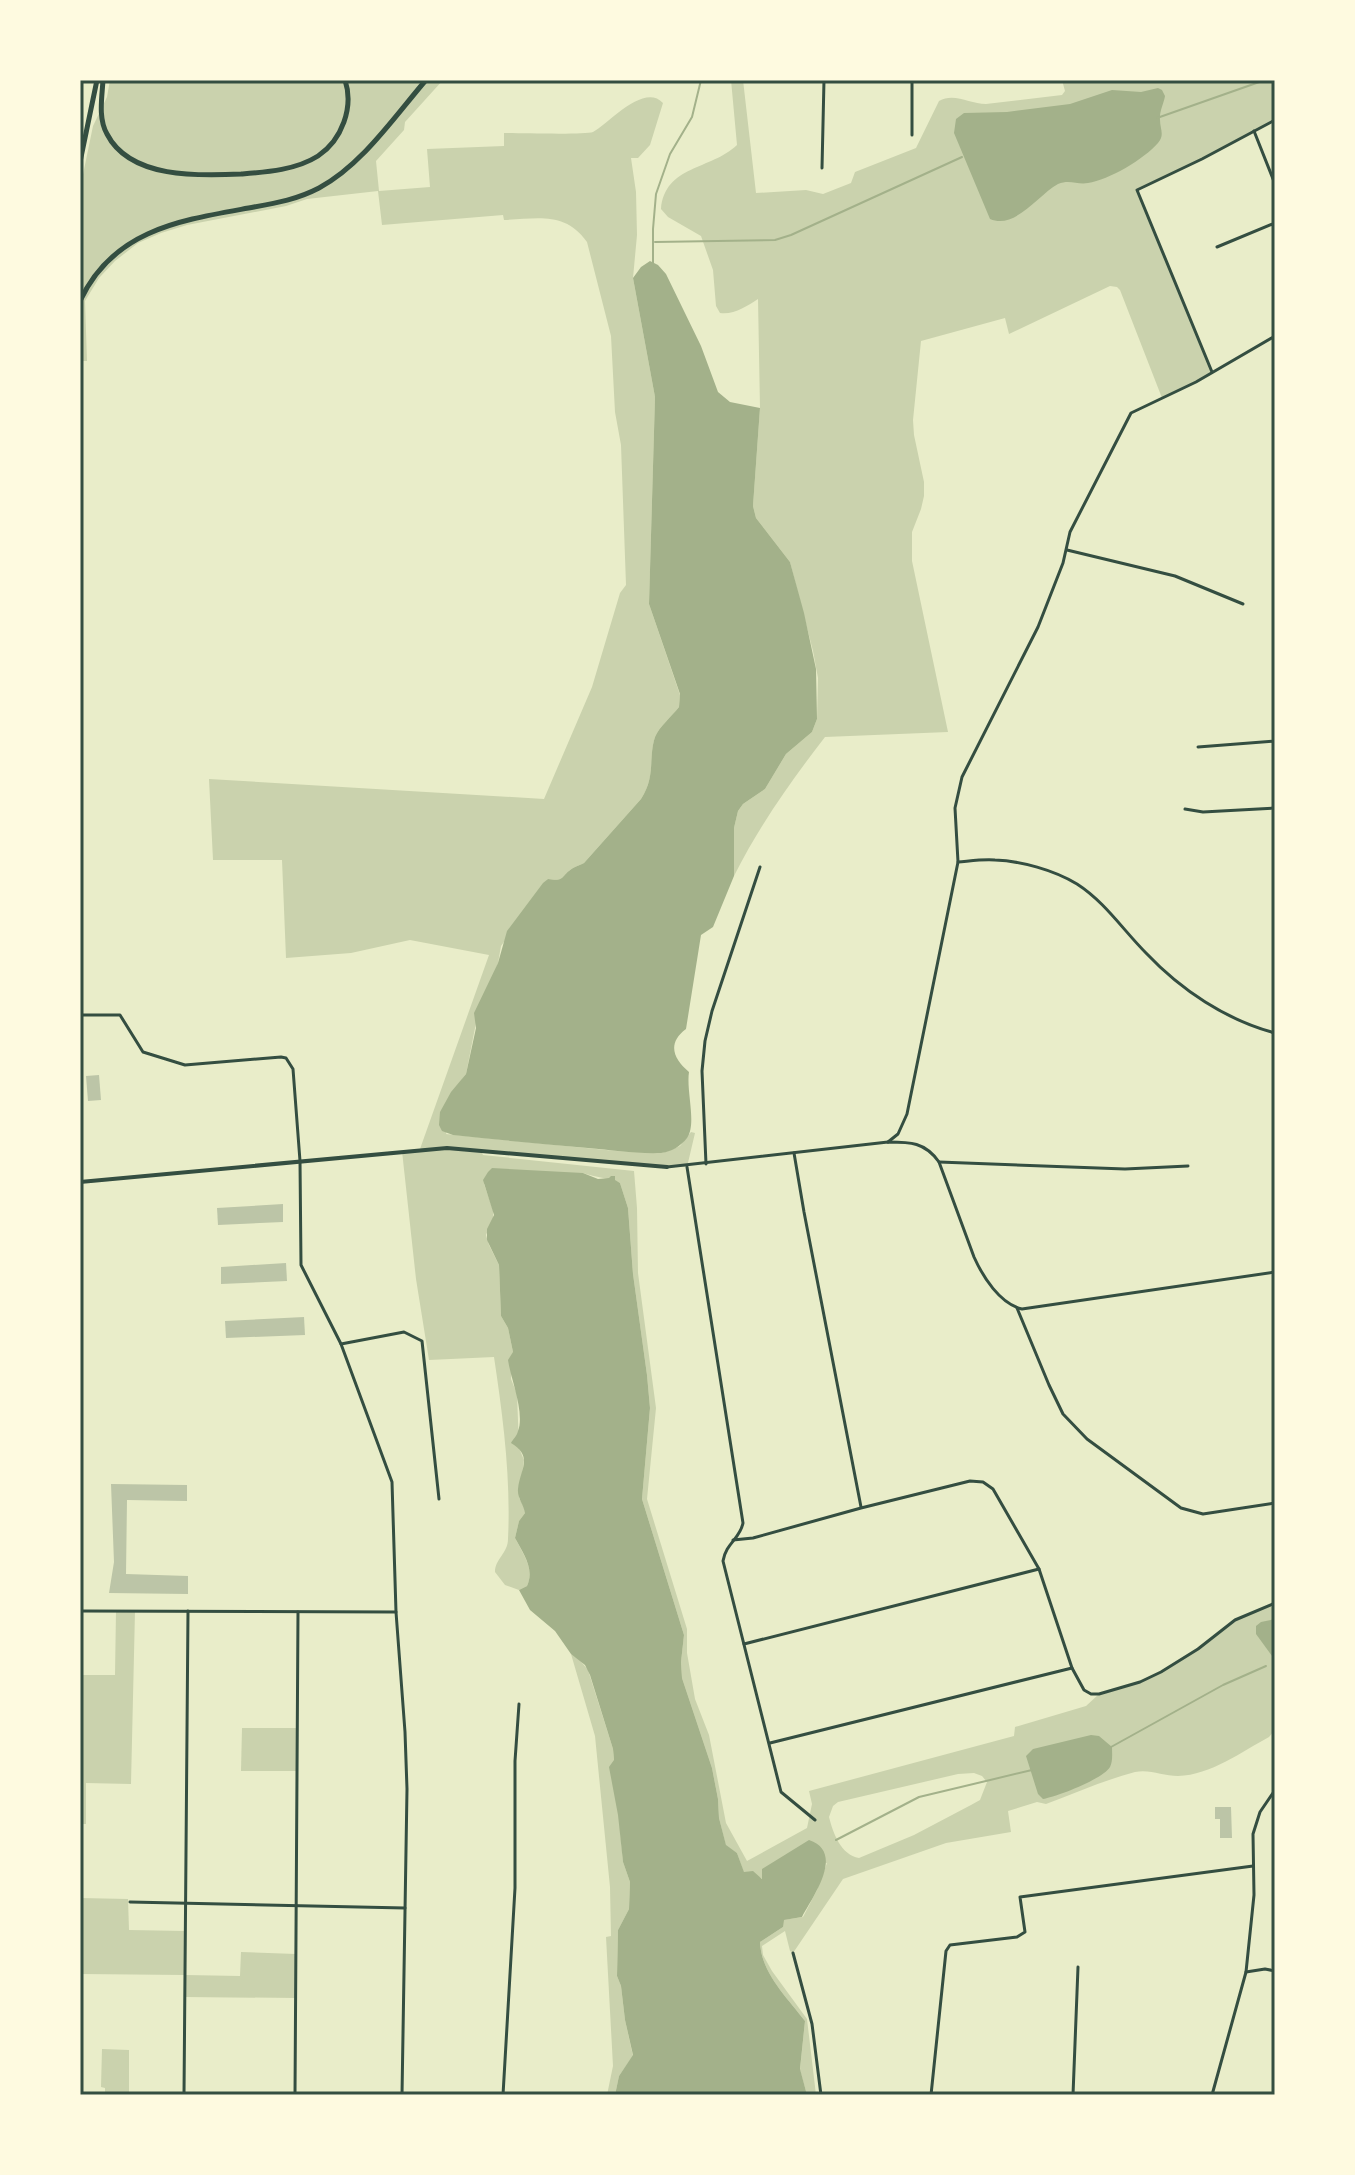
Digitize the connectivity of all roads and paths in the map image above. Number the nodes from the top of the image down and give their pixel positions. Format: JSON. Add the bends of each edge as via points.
{"nodes":[{"id":1,"x":81,"y":80,"type":"edge"},
{"id":2,"x":100,"y":80,"type":"edge"},
{"id":3,"x":345,"y":80,"type":"edge"},
{"id":4,"x":426,"y":80,"type":"edge"},
{"id":5,"x":824,"y":80,"type":"edge"},
{"id":6,"x":912,"y":80,"type":"edge"},
{"id":7,"x":80,"y":86,"type":"edge"},
{"id":8,"x":1275,"y":120,"type":"edge"},
{"id":9,"x":1254,"y":131,"type":"junction"},
{"id":10,"x":912,"y":135,"type":"dead end"},
{"id":11,"x":80,"y":162,"type":"edge"},
{"id":12,"x":822,"y":168,"type":"dead end"},
{"id":13,"x":1275,"y":184,"type":"edge"},
{"id":14,"x":1275,"y":223,"type":"edge"},
{"id":15,"x":1217,"y":247,"type":"dead end"},
{"id":16,"x":80,"y":301,"type":"edge"},
{"id":17,"x":1274,"y":338,"type":"edge"},
{"id":18,"x":1213,"y":373,"type":"junction"},
{"id":19,"x":1067,"y":550,"type":"junction"},
{"id":20,"x":1243,"y":604,"type":"dead end"},
{"id":21,"x":1275,"y":741,"type":"edge"},
{"id":22,"x":1198,"y":747,"type":"dead end"},
{"id":23,"x":1275,"y":808,"type":"edge"},
{"id":24,"x":1185,"y":809,"type":"dead end"},
{"id":25,"x":958,"y":862,"type":"junction"},
{"id":26,"x":760,"y":867,"type":"dead end"},
{"id":27,"x":80,"y":1015,"type":"edge"},
{"id":28,"x":1275,"y":1033,"type":"edge"},
{"id":29,"x":888,"y":1142,"type":"junction"},
{"id":30,"x":794,"y":1153,"type":"junction"},
{"id":31,"x":300,"y":1161,"type":"junction"},
{"id":32,"x":939,"y":1162,"type":"junction"},
{"id":33,"x":706,"y":1164,"type":"junction"},
{"id":34,"x":1188,"y":1166,"type":"dead end"},
{"id":35,"x":667,"y":1167,"type":"joint"},
{"id":36,"x":687,"y":1167,"type":"junction"},
{"id":37,"x":80,"y":1182,"type":"edge"},
{"id":38,"x":1275,"y":1272,"type":"edge"},
{"id":39,"x":1017,"y":1308,"type":"junction"},
{"id":40,"x":341,"y":1344,"type":"junction"},
{"id":41,"x":439,"y":1499,"type":"dead end"},
{"id":42,"x":1275,"y":1503,"type":"edge"},
{"id":43,"x":861,"y":1508,"type":"junction"},
{"id":44,"x":733,"y":1540,"type":"junction"},
{"id":45,"x":1039,"y":1569,"type":"junction"},
{"id":46,"x":1275,"y":1603,"type":"edge"},
{"id":47,"x":80,"y":1611,"type":"edge"},
{"id":48,"x":188,"y":1611,"type":"junction"},
{"id":49,"x":298,"y":1612,"type":"junction"},
{"id":50,"x":396,"y":1612,"type":"junction"},
{"id":51,"x":744,"y":1644,"type":"junction"},
{"id":52,"x":1072,"y":1668,"type":"junction"},
{"id":53,"x":519,"y":1704,"type":"dead end"},
{"id":54,"x":770,"y":1743,"type":"junction"},
{"id":55,"x":1275,"y":1790,"type":"edge"},
{"id":56,"x":815,"y":1820,"type":"dead end"},
{"id":57,"x":1253,"y":1866,"type":"junction"},
{"id":58,"x":130,"y":1902,"type":"dead end"},
{"id":59,"x":185,"y":1903,"type":"junction"},
{"id":60,"x":297,"y":1905,"type":"junction"},
{"id":61,"x":405,"y":1908,"type":"junction"},
{"id":62,"x":793,"y":1953,"type":"dead end"},
{"id":63,"x":1078,"y":1967,"type":"dead end"},
{"id":64,"x":1275,"y":1971,"type":"edge"},
{"id":65,"x":1246,"y":1972,"type":"junction"},
{"id":66,"x":184,"y":2095,"type":"edge"},
{"id":67,"x":295,"y":2095,"type":"edge"},
{"id":68,"x":402,"y":2095,"type":"edge"},
{"id":69,"x":503,"y":2095,"type":"edge"},
{"id":70,"x":821,"y":2095,"type":"edge"},
{"id":71,"x":931,"y":2095,"type":"edge"},
{"id":72,"x":1073,"y":2095,"type":"edge"},
{"id":73,"x":1212,"y":2095,"type":"edge"}],
"edges":[{"from":1,"to":7,"type":"main road"},
{"from":2,"to":3,"type":"main road","via":[[103,125],[123,154],[166,172],[218,175],[286,169],[320,155],[345,119]]},
{"from":2,"to":11,"type":"main road"},
{"from":4,"to":16,"type":"main road","via":[[366,150],[332,180],[294,198],[147,233],[104,265]]},
{"from":5,"to":12,"type":"street"},
{"from":6,"to":10,"type":"street"},
{"from":8,"to":9,"type":"street"},
{"from":9,"to":13,"type":"street"},
{"from":9,"to":18,"type":"street","via":[[1137,190]]},
{"from":14,"to":15,"type":"street"},
{"from":17,"to":18,"type":"street"},
{"from":18,"to":19,"type":"street","via":[[1130,415],[1070,532]]},
{"from":19,"to":20,"type":"street","via":[[1175,576]]},
{"from":19,"to":25,"type":"street","via":[[1029,648],[962,777],[955,808]]},
{"from":21,"to":22,"type":"street"},
{"from":23,"to":24,"type":"street"},
{"from":25,"to":28,"type":"street","via":[[1019,863],[1076,884],[1104,905],[1147,955],[1191,993],[1228,1017]]},
{"from":25,"to":29,"type":"street","via":[[907,1114]]},
{"from":26,"to":33,"type":"street","via":[[705,1041]]},
{"from":27,"to":31,"type":"street","via":[[120,1015],[143,1052],[185,1065],[286,1058],[293,1069]]},
{"from":29,"to":30,"type":"street"},
{"from":29,"to":32,"type":"street","via":[[921,1145]]},
{"from":30,"to":33,"type":"street"},
{"from":30,"to":43,"type":"street"},
{"from":31,"to":35,"type":"street","via":[[447,1148]]},
{"from":31,"to":37,"type":"street"},
{"from":31,"to":40,"type":"street","via":[[301,1265]]},
{"from":32,"to":34,"type":"street","via":[[1125,1169]]},
{"from":32,"to":39,"type":"street","via":[[977,1264],[999,1295]]},
{"from":33,"to":36,"type":"street"},
{"from":35,"to":36,"type":"street"},
{"from":36,"to":44,"type":"street","via":[[743,1523]]},
{"from":38,"to":39,"type":"street"},
{"from":39,"to":42,"type":"street","via":[[1063,1414],[1087,1439],[1181,1508],[1203,1514]]},
{"from":40,"to":41,"type":"street","via":[[404,1332],[422,1341]]},
{"from":40,"to":50,"type":"street","via":[[391,1476]]},
{"from":43,"to":44,"type":"street"},
{"from":43,"to":45,"type":"street","via":[[983,1482],[993,1489]]},
{"from":44,"to":51,"type":"street","via":[[723,1561]]},
{"from":45,"to":51,"type":"street"},
{"from":45,"to":52,"type":"street"},
{"from":46,"to":52,"type":"street","via":[[1235,1620],[1174,1665],[1140,1682],[1091,1694]]},
{"from":47,"to":48,"type":"street"},
{"from":48,"to":49,"type":"street"},
{"from":48,"to":59,"type":"street"},
{"from":49,"to":50,"type":"street"},
{"from":49,"to":60,"type":"street"},
{"from":50,"to":61,"type":"street","via":[[407,1789]]},
{"from":51,"to":54,"type":"street"},
{"from":52,"to":54,"type":"street"},
{"from":53,"to":69,"type":"street"},
{"from":54,"to":56,"type":"street","via":[[781,1792]]},
{"from":55,"to":57,"type":"street","via":[[1253,1834]]},
{"from":57,"to":65,"type":"street"},
{"from":57,"to":71,"type":"street","via":[[1020,1897],[1025,1932],[950,1945]]},
{"from":58,"to":59,"type":"street"},
{"from":59,"to":60,"type":"street"},
{"from":59,"to":66,"type":"street"},
{"from":60,"to":61,"type":"street"},
{"from":60,"to":67,"type":"street"},
{"from":61,"to":68,"type":"street"},
{"from":62,"to":70,"type":"street","via":[[812,2024]]},
{"from":63,"to":72,"type":"street"},
{"from":64,"to":65,"type":"street"},
{"from":65,"to":73,"type":"street"}]}
